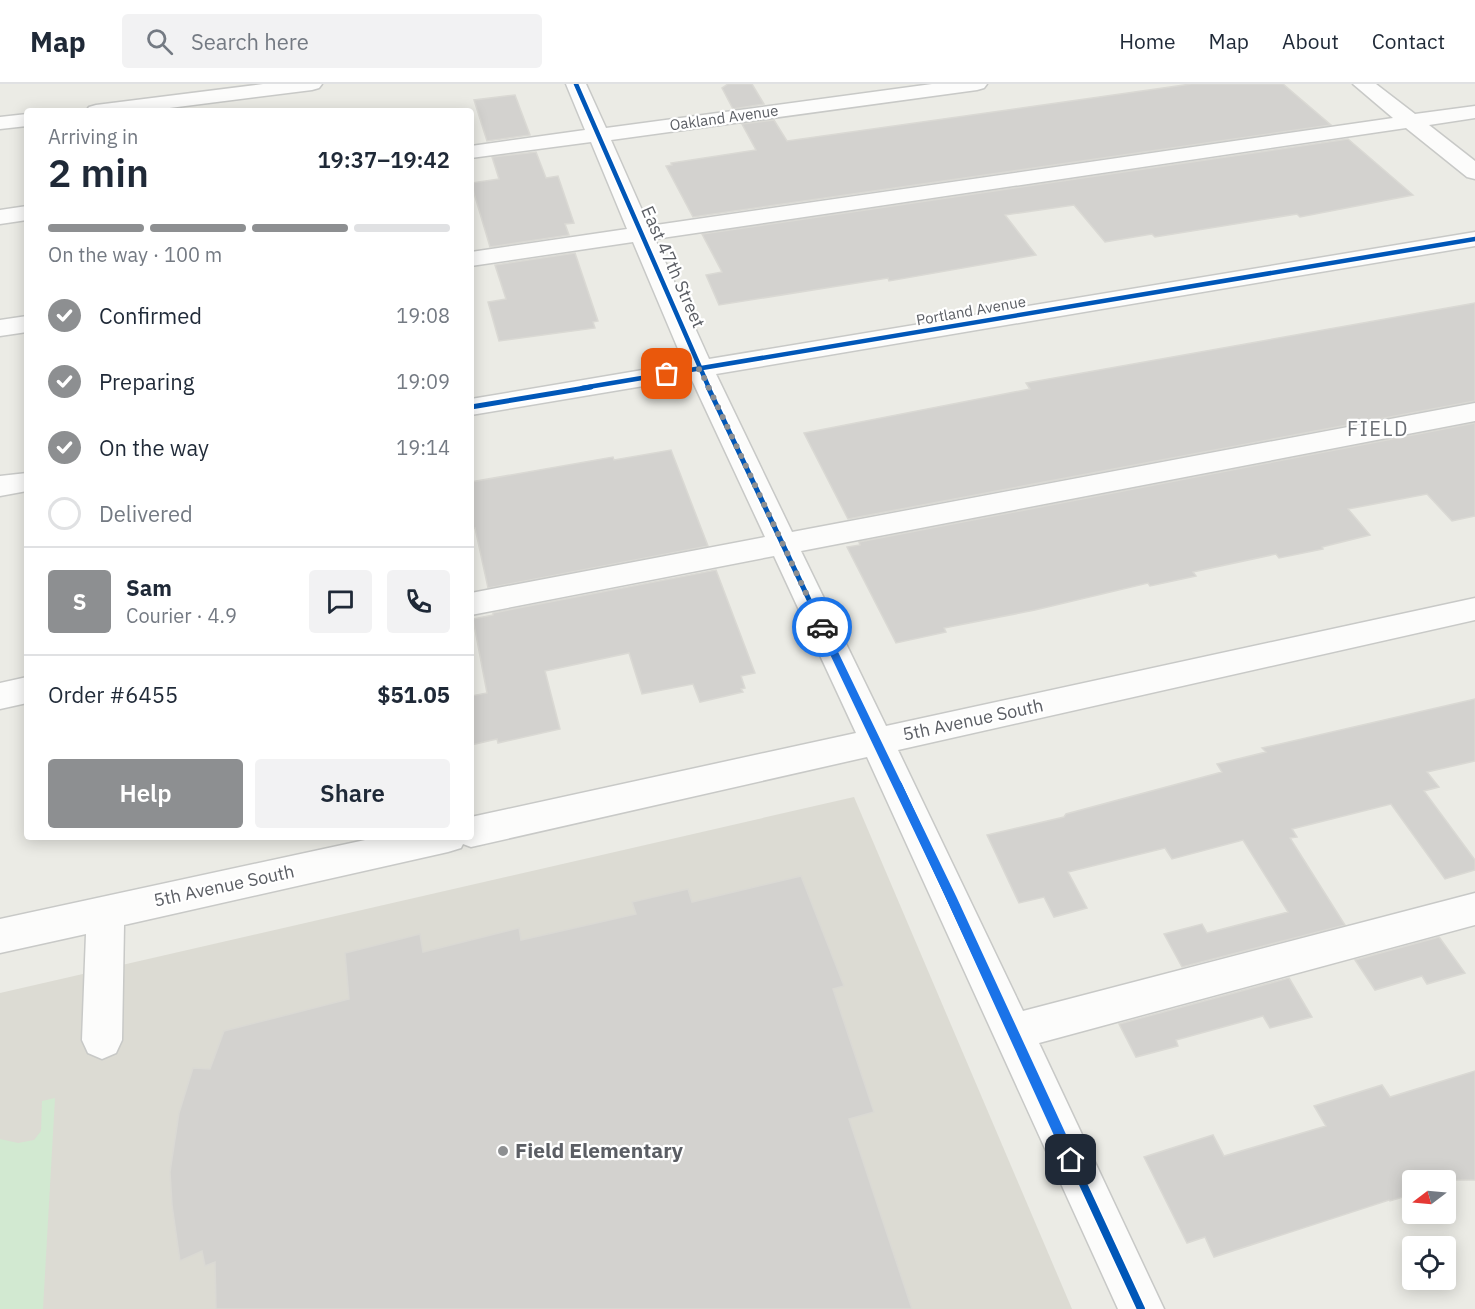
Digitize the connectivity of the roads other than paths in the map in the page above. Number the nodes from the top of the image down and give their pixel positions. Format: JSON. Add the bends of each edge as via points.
{"nodes":[{"id":1,"x":312,"y":84,"type":"edge"},
{"id":2,"x":576,"y":84,"type":"edge"},
{"id":3,"x":977,"y":84,"type":"edge"},
{"id":4,"x":1363,"y":84,"type":"edge"},
{"id":5,"x":120,"y":108,"type":"edge"},
{"id":6,"x":1475,"y":112,"type":"edge"},
{"id":7,"x":24,"y":120,"type":"edge"},
{"id":8,"x":1410,"y":121,"type":"junction"},
{"id":9,"x":0,"y":123,"type":"edge"},
{"id":10,"x":599,"y":135,"type":"junction"},
{"id":11,"x":474,"y":152,"type":"edge"},
{"id":12,"x":1475,"y":172,"type":"edge"},
{"id":13,"x":24,"y":213,"type":"edge"},
{"id":14,"x":0,"y":217,"type":"edge"},
{"id":15,"x":642,"y":234,"type":"junction"},
{"id":16,"x":1475,"y":239,"type":"edge"},
{"id":17,"x":474,"y":259,"type":"edge"},
{"id":18,"x":24,"y":324,"type":"edge"},
{"id":19,"x":0,"y":328,"type":"edge"},
{"id":20,"x":700,"y":369,"type":"junction"},
{"id":21,"x":474,"y":407,"type":"edge"},
{"id":22,"x":1475,"y":412,"type":"edge"},
{"id":23,"x":24,"y":482,"type":"edge"},
{"id":24,"x":0,"y":486,"type":"edge"},
{"id":25,"x":782,"y":544,"type":"junction"},
{"id":26,"x":474,"y":603,"type":"edge"},
{"id":27,"x":1475,"y":609,"type":"edge"},
{"id":28,"x":24,"y":691,"type":"edge"},
{"id":29,"x":0,"y":696,"type":"edge"},
{"id":30,"x":876,"y":742,"type":"junction"},
{"id":31,"x":474,"y":831,"type":"edge"},
{"id":32,"x":434,"y":840,"type":"edge"},
{"id":33,"x":1475,"y":909,"type":"edge"},
{"id":34,"x":105,"y":913,"type":"junction"},
{"id":35,"x":0,"y":936,"type":"edge"},
{"id":36,"x":1012,"y":1032,"type":"junction"},
{"id":37,"x":102,"y":1041,"type":"dead end"},
{"id":38,"x":1141,"y":1309,"type":"edge"}],
"edges":[{"from":1,"to":5,"type":"street"},
{"from":2,"to":10,"type":"street","name":"East 47th Street"},
{"from":3,"to":10,"type":"street","name":"Oakland Avenue"},
{"from":4,"to":8,"type":"street"},
{"from":6,"to":8,"type":"street"},
{"from":7,"to":9,"type":"street"},
{"from":8,"to":12,"type":"street"},
{"from":8,"to":15,"type":"street"},
{"from":10,"to":11,"type":"street","name":"Oakland Avenue"},
{"from":10,"to":15,"type":"street","name":"East 47th Street"},
{"from":13,"to":14,"type":"street"},
{"from":15,"to":17,"type":"street"},
{"from":15,"to":20,"type":"street","name":"East 47th Street"},
{"from":16,"to":20,"type":"street","name":"Portland Avenue"},
{"from":18,"to":19,"type":"street"},
{"from":20,"to":21,"type":"street","name":"Portland Avenue"},
{"from":20,"to":25,"type":"street","name":"East 47th Street"},
{"from":22,"to":25,"type":"street"},
{"from":23,"to":24,"type":"street"},
{"from":25,"to":26,"type":"street"},
{"from":25,"to":30,"type":"street","name":"East 47th Street"},
{"from":27,"to":30,"type":"street","name":"5th Avenue South"},
{"from":28,"to":29,"type":"street"},
{"from":30,"to":31,"type":"street","name":"5th Avenue South"},
{"from":30,"to":36,"type":"street","name":"East 47th Street"},
{"from":32,"to":34,"type":"street","name":"5th Avenue South"},
{"from":33,"to":36,"type":"street"},
{"from":34,"to":35,"type":"street","name":"5th Avenue South"},
{"from":34,"to":37,"type":"street"},
{"from":36,"to":38,"type":"street","name":"East 47th Street"}]}
